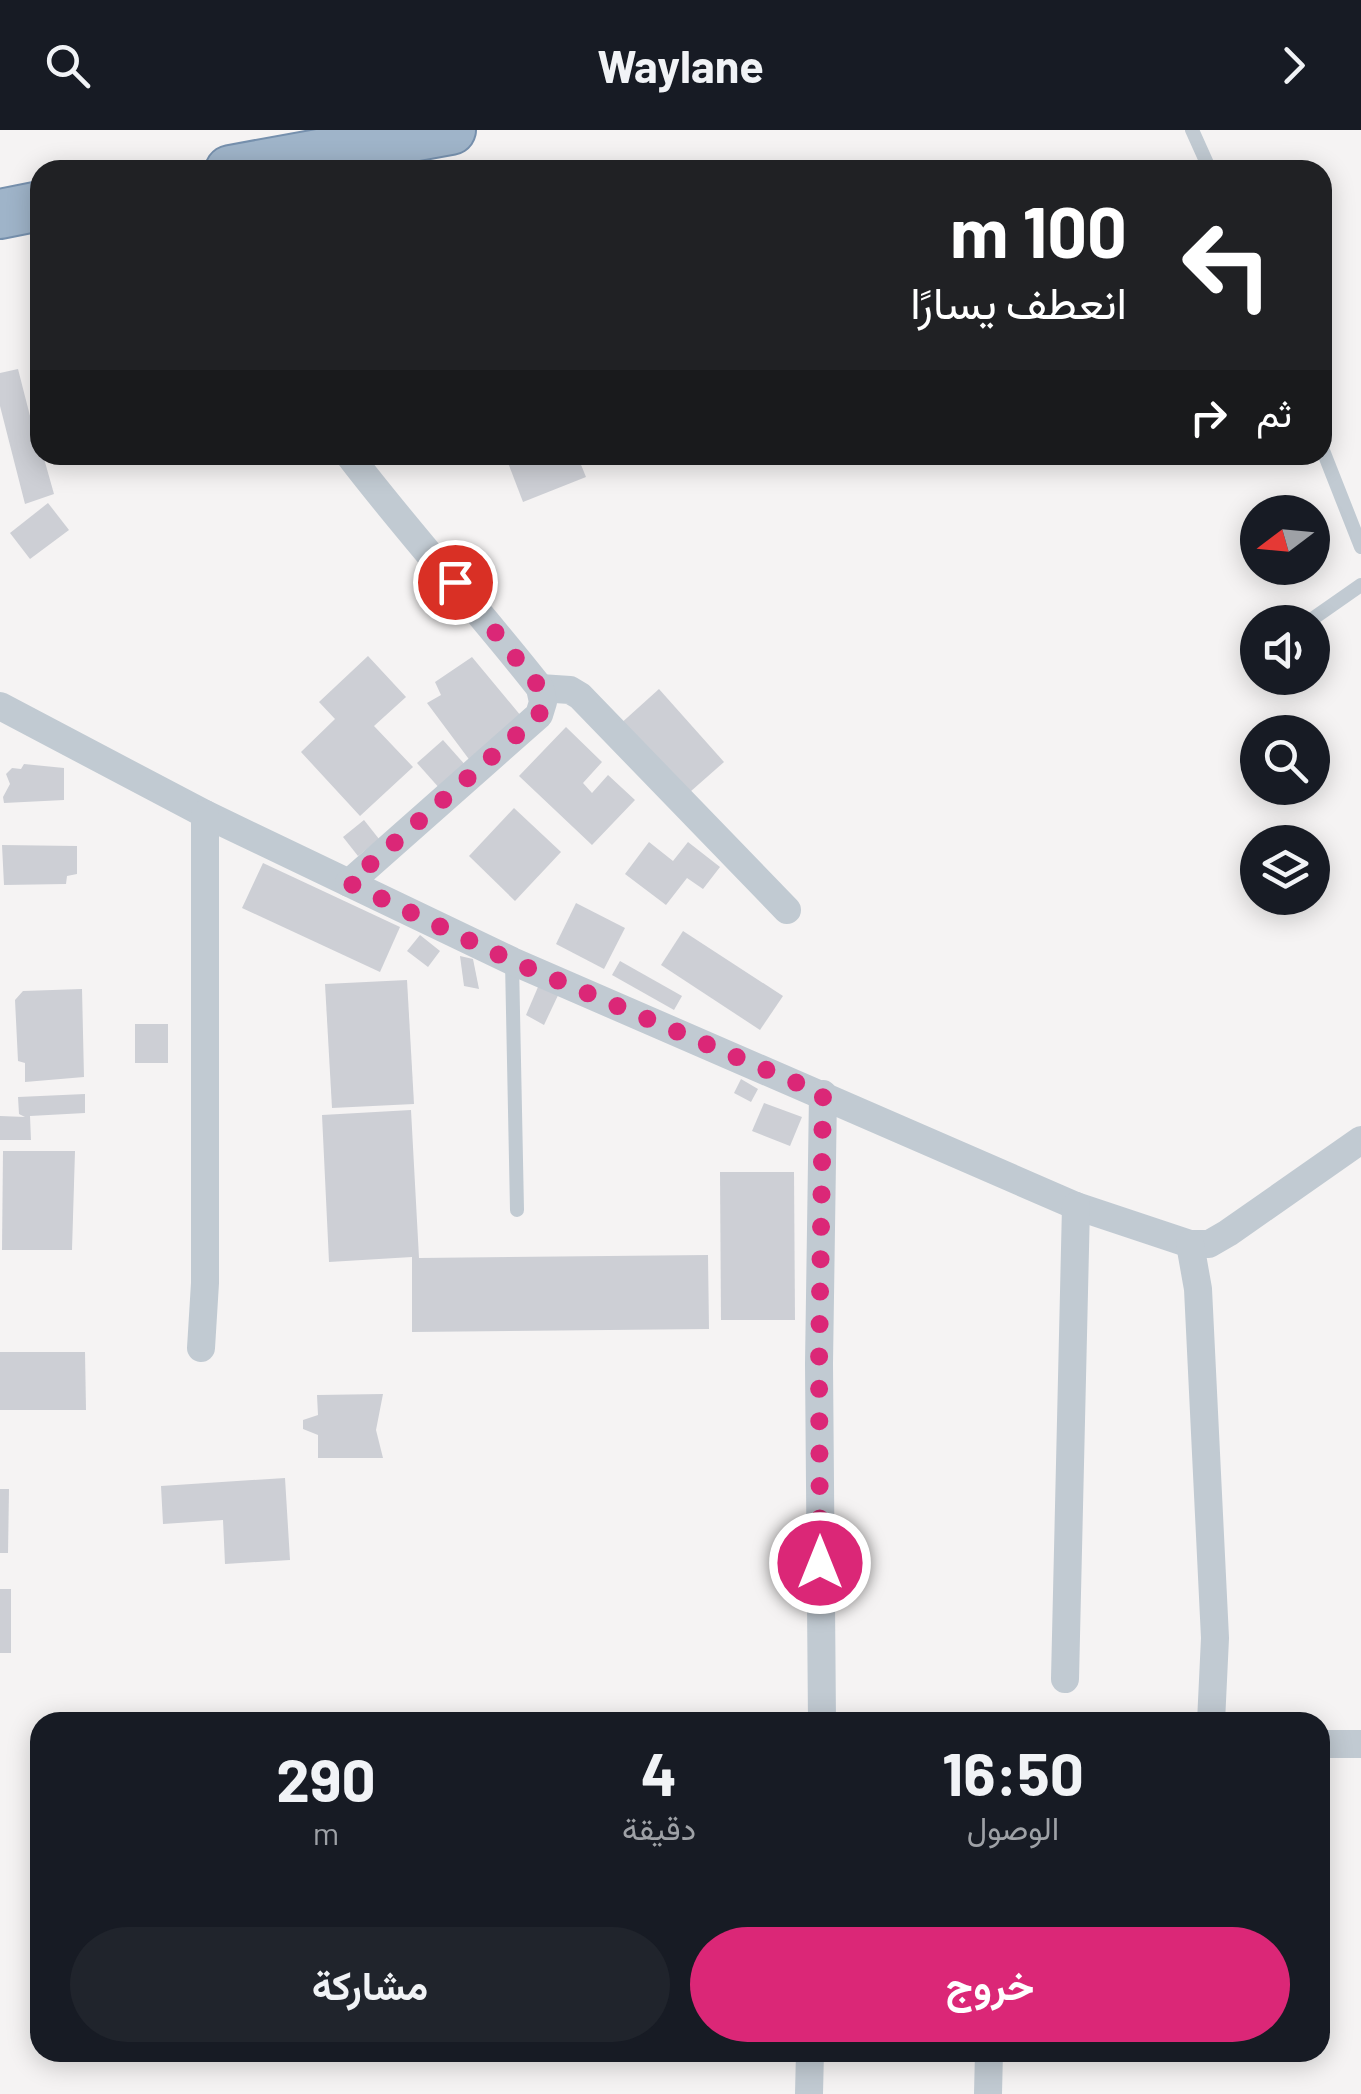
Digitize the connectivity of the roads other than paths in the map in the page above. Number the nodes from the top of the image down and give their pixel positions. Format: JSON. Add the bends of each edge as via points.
{"nodes":[{"id":1,"x":452,"y":130,"type":"edge"},
{"id":2,"x":1192,"y":130,"type":"edge"},
{"id":3,"x":286,"y":160,"type":"edge"},
{"id":4,"x":1206,"y":160,"type":"edge"},
{"id":5,"x":30,"y":208,"type":"edge"},
{"id":6,"x":0,"y":214,"type":"edge"},
{"id":7,"x":357,"y":465,"type":"edge"},
{"id":8,"x":1329,"y":465,"type":"edge"},
{"id":9,"x":1361,"y":547,"type":"edge"},
{"id":10,"x":1361,"y":585,"type":"edge"},
{"id":11,"x":1330,"y":607,"type":"edge"},
{"id":12,"x":540,"y":688,"type":"junction"},
{"id":13,"x":0,"y":706,"type":"edge"},
{"id":14,"x":204,"y":814,"type":"junction"},
{"id":15,"x":349,"y":883,"type":"junction"},
{"id":16,"x":786,"y":910,"type":"dead end"},
{"id":17,"x":512,"y":961,"type":"junction"},
{"id":18,"x":823,"y":1094,"type":"junction"},
{"id":19,"x":1361,"y":1140,"type":"edge"},
{"id":20,"x":1076,"y":1206,"type":"junction"},
{"id":21,"x":517,"y":1210,"type":"dead end"},
{"id":22,"x":1190,"y":1244,"type":"junction"},
{"id":23,"x":201,"y":1348,"type":"dead end"},
{"id":24,"x":1065,"y":1679,"type":"dead end"},
{"id":25,"x":822,"y":1712,"type":"edge"},
{"id":26,"x":1212,"y":1712,"type":"edge"},
{"id":27,"x":1330,"y":1744,"type":"edge"},
{"id":28,"x":1361,"y":1744,"type":"edge"},
{"id":29,"x":810,"y":2062,"type":"edge"},
{"id":30,"x":990,"y":2062,"type":"edge"},
{"id":31,"x":809,"y":2094,"type":"edge"},
{"id":32,"x":988,"y":2094,"type":"edge"}],
"edges":[{"from":1,"to":3,"type":"highway"},
{"from":2,"to":4,"type":"lane"},
{"from":5,"to":6,"type":"highway"},
{"from":7,"to":12,"type":"street"},
{"from":8,"to":9,"type":"lane"},
{"from":10,"to":11,"type":"lane"},
{"from":12,"to":15,"type":"street","via":[[539,715]]},
{"from":12,"to":16,"type":"street","via":[[580,696]]},
{"from":13,"to":14,"type":"street"},
{"from":14,"to":15,"type":"street"},
{"from":14,"to":23,"type":"street"},
{"from":15,"to":17,"type":"street"},
{"from":17,"to":18,"type":"street"},
{"from":17,"to":21,"type":"lane"},
{"from":18,"to":20,"type":"street"},
{"from":18,"to":25,"type":"street"},
{"from":19,"to":22,"type":"street","via":[[1228,1234]]},
{"from":20,"to":22,"type":"street"},
{"from":20,"to":24,"type":"street"},
{"from":22,"to":26,"type":"street","via":[[1198,1289],[1216,1638]]},
{"from":27,"to":28,"type":"street"},
{"from":29,"to":31,"type":"street"},
{"from":30,"to":32,"type":"street"}]}
